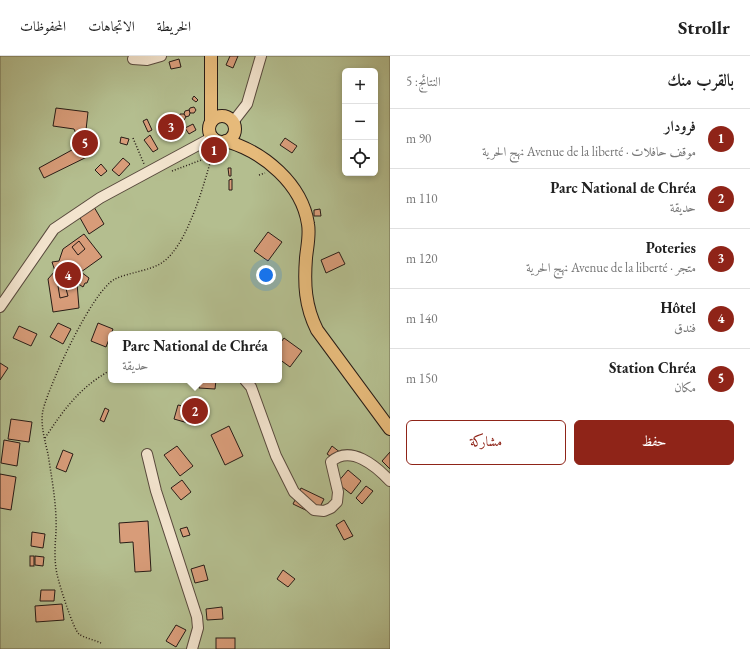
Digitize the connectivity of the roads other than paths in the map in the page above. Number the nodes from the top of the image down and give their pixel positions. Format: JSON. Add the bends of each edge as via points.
{"nodes":[{"id":1,"x":161,"y":56,"type":"edge"},
{"id":2,"x":211,"y":56,"type":"edge"},
{"id":3,"x":260,"y":56,"type":"edge"},
{"id":4,"x":133,"y":59,"type":"dead end"},
{"id":5,"x":211,"y":122,"type":"junction"},
{"id":6,"x":231,"y":132,"type":"junction"},
{"id":7,"x":210,"y":138,"type":"junction"},
{"id":8,"x":0,"y":306,"type":"edge"},
{"id":9,"x":248,"y":383,"type":"edge"},
{"id":10,"x":390,"y":429,"type":"edge"},
{"id":11,"x":147,"y":454,"type":"dead end"},
{"id":12,"x":390,"y":481,"type":"edge"},
{"id":13,"x":192,"y":649,"type":"edge"}],
"edges":[{"from":1,"to":4,"type":"street","via":[[147,60]]},
{"from":2,"to":5,"type":"main road"},
{"from":3,"to":6,"type":"street","via":[[247,104]]},
{"from":5,"to":6,"type":"main road","via":[[222,116],[231,119]]},
{"from":5,"to":7,"type":"main road"},
{"from":6,"to":7,"type":"main road","via":[[219,141]]},
{"from":6,"to":10,"type":"main road","via":[[248,149],[277,170],[296,192],[308,225],[305,276],[309,314],[317,330]]},
{"from":7,"to":8,"type":"street","via":[[100,198],[54,229]]},
{"from":9,"to":12,"type":"street","via":[[276,456],[294,492],[314,510],[324,511],[337,502],[338,492],[331,462],[337,456],[351,455],[375,466]]},
{"from":11,"to":13,"type":"street","via":[[156,491],[197,617],[198,628]]}]}
